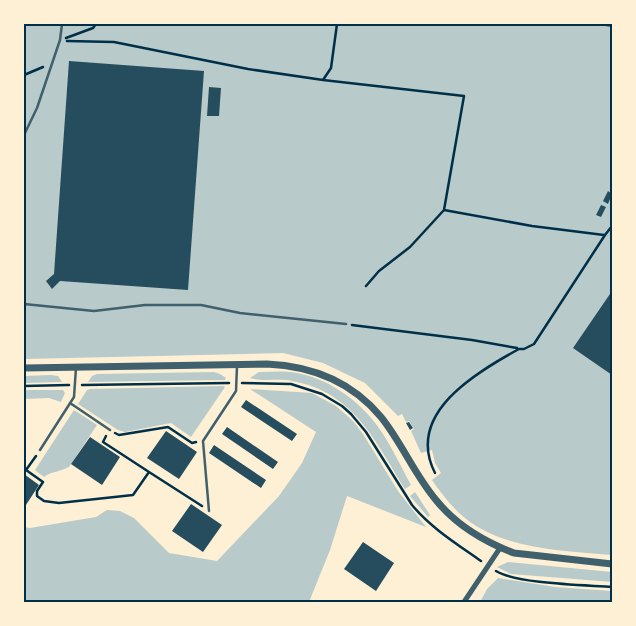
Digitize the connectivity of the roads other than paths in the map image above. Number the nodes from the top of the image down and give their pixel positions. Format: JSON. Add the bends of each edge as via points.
{"nodes":[{"id":1,"x":62,"y":24,"type":"edge"},
{"id":2,"x":601,"y":24,"type":"edge"},
{"id":3,"x":612,"y":26,"type":"edge"},
{"id":4,"x":24,"y":135,"type":"edge"},
{"id":5,"x":24,"y":304,"type":"edge"},
{"id":6,"x":346,"y":324,"type":"road end"},
{"id":7,"x":237,"y":365,"type":"junction"},
{"id":8,"x":76,"y":367,"type":"junction"},
{"id":9,"x":24,"y":368,"type":"edge"},
{"id":10,"x":70,"y":403,"type":"junction"},
{"id":11,"x":110,"y":430,"type":"road end"},
{"id":12,"x":40,"y":450,"type":"road end"},
{"id":13,"x":209,"y":511,"type":"road end"},
{"id":14,"x":500,"y":548,"type":"junction"},
{"id":15,"x":612,"y":564,"type":"edge"},
{"id":16,"x":464,"y":602,"type":"edge"}],
"edges":[{"from":1,"to":4,"type":"lane","via":[[60,40],[37,108]]},
{"from":2,"to":3,"type":"lane"},
{"from":5,"to":6,"type":"lane","via":[[94,311],[145,305],[201,305],[240,313]]},
{"from":7,"to":8,"type":"street"},
{"from":7,"to":13,"type":"lane","via":[[236,391],[203,441]]},
{"from":7,"to":14,"type":"street","via":[[299,367],[326,375],[348,387],[381,417],[422,482],[445,510],[469,530]]},
{"from":8,"to":9,"type":"street"},
{"from":8,"to":10,"type":"lane","via":[[76,394]]},
{"from":10,"to":11,"type":"lane"},
{"from":10,"to":12,"type":"lane"},
{"from":14,"to":15,"type":"street","via":[[514,553]]},
{"from":14,"to":16,"type":"street"}]}
